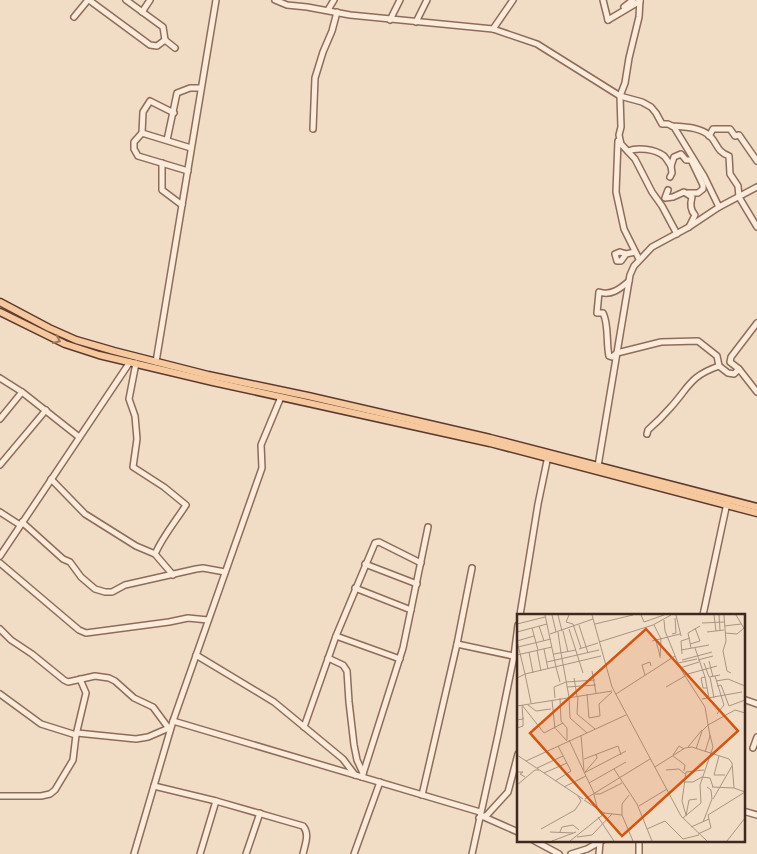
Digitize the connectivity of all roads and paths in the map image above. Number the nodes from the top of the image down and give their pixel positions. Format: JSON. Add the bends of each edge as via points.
{"nodes":[{"id":1,"x":88,"y":0,"type":"edge"},
{"id":2,"x":126,"y":0,"type":"edge"},
{"id":3,"x":150,"y":0,"type":"edge"},
{"id":4,"x":216,"y":0,"type":"edge"},
{"id":5,"x":274,"y":0,"type":"edge"},
{"id":6,"x":310,"y":0,"type":"edge"},
{"id":7,"x":334,"y":0,"type":"edge"},
{"id":8,"x":400,"y":0,"type":"edge"},
{"id":9,"x":427,"y":0,"type":"edge"},
{"id":10,"x":512,"y":0,"type":"edge"},
{"id":11,"x":602,"y":0,"type":"edge"},
{"id":12,"x":633,"y":0,"type":"edge"},
{"id":13,"x":640,"y":0,"type":"edge"},
{"id":14,"x":285,"y":2,"type":"edge"},
{"id":15,"x":307,"y":6,"type":"junction"},
{"id":16,"x":328,"y":10,"type":"junction"},
{"id":17,"x":142,"y":12,"type":"junction"},
{"id":18,"x":337,"y":12,"type":"junction"},
{"id":19,"x":74,"y":17,"type":"dead end"},
{"id":20,"x":390,"y":20,"type":"junction"},
{"id":21,"x":608,"y":20,"type":"junction"},
{"id":22,"x":416,"y":22,"type":"junction"},
{"id":23,"x":493,"y":29,"type":"junction"},
{"id":24,"x":164,"y":40,"type":"junction"},
{"id":25,"x":175,"y":48,"type":"dead end"},
{"id":26,"x":200,"y":88,"type":"junction"},
{"id":27,"x":620,"y":96,"type":"junction"},
{"id":28,"x":174,"y":113,"type":"junction"},
{"id":29,"x":671,"y":126,"type":"junction"},
{"id":30,"x":313,"y":129,"type":"dead end"},
{"id":31,"x":142,"y":133,"type":"junction"},
{"id":32,"x":619,"y":135,"type":"junction"},
{"id":33,"x":710,"y":136,"type":"junction"},
{"id":34,"x":167,"y":140,"type":"junction"},
{"id":35,"x":191,"y":148,"type":"junction"},
{"id":36,"x":628,"y":151,"type":"junction"},
{"id":37,"x":757,"y":161,"type":"edge"},
{"id":38,"x":162,"y":163,"type":"junction"},
{"id":39,"x":671,"y":166,"type":"junction"},
{"id":40,"x":188,"y":172,"type":"junction"},
{"id":41,"x":670,"y":177,"type":"dead end"},
{"id":42,"x":757,"y":187,"type":"edge"},
{"id":43,"x":668,"y":190,"type":"dead end"},
{"id":44,"x":688,"y":193,"type":"junction"},
{"id":45,"x":739,"y":198,"type":"junction"},
{"id":46,"x":182,"y":205,"type":"junction"},
{"id":47,"x":720,"y":207,"type":"junction"},
{"id":48,"x":689,"y":227,"type":"junction"},
{"id":49,"x":757,"y":227,"type":"edge"},
{"id":50,"x":677,"y":234,"type":"junction"},
{"id":51,"x":635,"y":252,"type":"junction"},
{"id":52,"x":626,"y":254,"type":"dead end"},
{"id":53,"x":639,"y":259,"type":"junction"},
{"id":54,"x":629,"y":282,"type":"junction"},
{"id":55,"x":0,"y":302,"type":"edge"},
{"id":56,"x":0,"y":312,"type":"edge"},
{"id":57,"x":757,"y":323,"type":"edge"},
{"id":58,"x":617,"y":354,"type":"junction"},
{"id":59,"x":133,"y":362,"type":"junction"},
{"id":60,"x":156,"y":362,"type":"junction"},
{"id":61,"x":719,"y":366,"type":"junction"},
{"id":62,"x":739,"y":369,"type":"junction"},
{"id":63,"x":0,"y":378,"type":"edge"},
{"id":64,"x":22,"y":392,"type":"junction"},
{"id":65,"x":757,"y":392,"type":"edge"},
{"id":66,"x":281,"y":397,"type":"junction"},
{"id":67,"x":46,"y":410,"type":"junction"},
{"id":68,"x":1,"y":417,"type":"edge"},
{"id":69,"x":647,"y":434,"type":"dead end"},
{"id":70,"x":79,"y":437,"type":"junction"},
{"id":71,"x":548,"y":456,"type":"junction"},
{"id":72,"x":0,"y":465,"type":"edge"},
{"id":73,"x":598,"y":466,"type":"junction"},
{"id":74,"x":51,"y":479,"type":"junction"},
{"id":75,"x":727,"y":502,"type":"junction"},
{"id":76,"x":757,"y":507,"type":"edge"},
{"id":77,"x":0,"y":512,"type":"edge"},
{"id":78,"x":757,"y":513,"type":"edge"},
{"id":79,"x":21,"y":524,"type":"junction"},
{"id":80,"x":428,"y":526,"type":"dead end"},
{"id":81,"x":155,"y":554,"type":"junction"},
{"id":82,"x":0,"y":556,"type":"edge"},
{"id":83,"x":0,"y":563,"type":"edge"},
{"id":84,"x":421,"y":563,"type":"junction"},
{"id":85,"x":365,"y":564,"type":"junction"},
{"id":86,"x":472,"y":568,"type":"dead end"},
{"id":87,"x":225,"y":572,"type":"junction"},
{"id":88,"x":173,"y":575,"type":"junction"},
{"id":89,"x":417,"y":584,"type":"junction"},
{"id":90,"x":355,"y":588,"type":"junction"},
{"id":91,"x":411,"y":610,"type":"junction"},
{"id":92,"x":520,"y":614,"type":"edge"},
{"id":93,"x":703,"y":614,"type":"edge"},
{"id":94,"x":208,"y":620,"type":"junction"},
{"id":95,"x":0,"y":629,"type":"edge"},
{"id":96,"x":336,"y":636,"type":"junction"},
{"id":97,"x":517,"y":640,"type":"edge"},
{"id":98,"x":457,"y":644,"type":"junction"},
{"id":99,"x":196,"y":655,"type":"junction"},
{"id":100,"x":516,"y":656,"type":"edge"},
{"id":101,"x":328,"y":658,"type":"junction"},
{"id":102,"x":400,"y":659,"type":"junction"},
{"id":103,"x":80,"y":679,"type":"junction"},
{"id":104,"x":0,"y":694,"type":"edge"},
{"id":105,"x":744,"y":699,"type":"edge"},
{"id":106,"x":757,"y":704,"type":"edge"},
{"id":107,"x":173,"y":721,"type":"junction"},
{"id":108,"x":304,"y":727,"type":"junction"},
{"id":109,"x":170,"y":729,"type":"junction"},
{"id":110,"x":76,"y":734,"type":"junction"},
{"id":111,"x":757,"y":736,"type":"edge"},
{"id":112,"x":753,"y":748,"type":"dead end"},
{"id":113,"x":517,"y":758,"type":"edge"},
{"id":114,"x":355,"y":775,"type":"junction"},
{"id":115,"x":362,"y":776,"type":"junction"},
{"id":116,"x":380,"y":782,"type":"junction"},
{"id":117,"x":154,"y":786,"type":"junction"},
{"id":118,"x":422,"y":795,"type":"junction"},
{"id":119,"x":0,"y":796,"type":"edge"},
{"id":120,"x":216,"y":801,"type":"junction"},
{"id":121,"x":744,"y":812,"type":"edge"},
{"id":122,"x":260,"y":813,"type":"junction"},
{"id":123,"x":757,"y":815,"type":"edge"},
{"id":124,"x":481,"y":816,"type":"junction"},
{"id":125,"x":517,"y":832,"type":"edge"},
{"id":126,"x":537,"y":842,"type":"edge"},
{"id":127,"x":599,"y":842,"type":"edge"},
{"id":128,"x":471,"y":853,"type":"edge"},
{"id":129,"x":134,"y":854,"type":"edge"},
{"id":130,"x":200,"y":854,"type":"edge"},
{"id":131,"x":246,"y":854,"type":"edge"},
{"id":132,"x":304,"y":854,"type":"edge"},
{"id":133,"x":354,"y":854,"type":"edge"},
{"id":134,"x":559,"y":854,"type":"edge"},
{"id":135,"x":572,"y":854,"type":"edge"}],
"edges":[{"from":1,"to":19,"type":"street"},
{"from":1,"to":24,"type":"street","via":[[150,45],[157,46]]},
{"from":2,"to":17,"type":"street"},
{"from":3,"to":17,"type":"street"},
{"from":4,"to":26,"type":"street"},
{"from":5,"to":14,"type":"street"},
{"from":6,"to":15,"type":"street"},
{"from":7,"to":16,"type":"street"},
{"from":8,"to":20,"type":"street"},
{"from":9,"to":22,"type":"street"},
{"from":10,"to":23,"type":"street"},
{"from":11,"to":21,"type":"street"},
{"from":12,"to":21,"type":"street"},
{"from":13,"to":21,"type":"street"},
{"from":13,"to":27,"type":"street"},
{"from":14,"to":15,"type":"street"},
{"from":15,"to":16,"type":"street"},
{"from":16,"to":18,"type":"street"},
{"from":17,"to":24,"type":"street","via":[[164,27]]},
{"from":18,"to":20,"type":"street"},
{"from":18,"to":30,"type":"street","via":[[315,78]]},
{"from":20,"to":22,"type":"street"},
{"from":22,"to":23,"type":"street"},
{"from":23,"to":27,"type":"street","via":[[538,44]]},
{"from":24,"to":25,"type":"street"},
{"from":26,"to":28,"type":"street","via":[[177,93]]},
{"from":26,"to":35,"type":"street"},
{"from":27,"to":29,"type":"street","via":[[651,107],[662,124]]},
{"from":27,"to":32,"type":"street"},
{"from":28,"to":31,"type":"street","via":[[150,101],[143,112]]},
{"from":28,"to":34,"type":"street"},
{"from":29,"to":33,"type":"street","via":[[692,127]]},
{"from":29,"to":47,"type":"street","via":[[692,155]]},
{"from":31,"to":34,"type":"street"},
{"from":31,"to":38,"type":"street","via":[[134,142],[135,152],[138,156]]},
{"from":32,"to":36,"type":"street","via":[[621,144]]},
{"from":32,"to":51,"type":"street","via":[[616,192],[624,229]]},
{"from":33,"to":37,"type":"street","via":[[713,129],[730,129],[735,136],[739,135]]},
{"from":33,"to":45,"type":"street","via":[[721,153],[728,156],[730,174],[738,186]]},
{"from":34,"to":35,"type":"street"},
{"from":35,"to":40,"type":"street"},
{"from":36,"to":39,"type":"street","via":[[655,151],[664,156]]},
{"from":36,"to":50,"type":"street"},
{"from":38,"to":40,"type":"street"},
{"from":38,"to":46,"type":"street","via":[[162,190]]},
{"from":39,"to":41,"type":"street"},
{"from":39,"to":44,"type":"street","via":[[674,157],[681,154],[686,160],[691,160],[703,189],[698,193]]},
{"from":40,"to":46,"type":"street"},
{"from":42,"to":45,"type":"street"},
{"from":43,"to":44,"type":"street","via":[[665,198]]},
{"from":44,"to":48,"type":"street","via":[[692,198],[692,212],[696,215]]},
{"from":45,"to":47,"type":"street"},
{"from":45,"to":49,"type":"street"},
{"from":46,"to":60,"type":"street"},
{"from":47,"to":48,"type":"street"},
{"from":48,"to":50,"type":"street"},
{"from":50,"to":53,"type":"street","via":[[652,247]]},
{"from":51,"to":52,"type":"street"},
{"from":51,"to":53,"type":"street"},
{"from":53,"to":54,"type":"street"},
{"from":54,"to":58,"type":"street"},
{"from":54,"to":58,"type":"street","via":[[618,291],[599,292],[597,312],[605,317],[606,340]]},
{"from":55,"to":60,"type":"main road","via":[[76,340]]},
{"from":56,"to":59,"type":"main road","one_way":true,"via":[[65,344]]},
{"from":57,"to":62,"type":"street","via":[[731,357],[730,362]]},
{"from":58,"to":61,"type":"street","via":[[661,342],[698,341],[717,356]]},
{"from":58,"to":73,"type":"street"},
{"from":59,"to":66,"type":"main road"},
{"from":59,"to":70,"type":"street"},
{"from":59,"to":81,"type":"street","via":[[129,399],[135,416],[137,439],[133,466],[186,506],[161,540]]},
{"from":60,"to":71,"type":"main road","via":[[490,438]]},
{"from":61,"to":62,"type":"street","via":[[734,374]]},
{"from":61,"to":69,"type":"street","via":[[692,380]]},
{"from":62,"to":65,"type":"street"},
{"from":63,"to":64,"type":"street"},
{"from":64,"to":67,"type":"street"},
{"from":64,"to":68,"type":"street"},
{"from":66,"to":71,"type":"main road"},
{"from":66,"to":87,"type":"street","via":[[262,445],[262,468]]},
{"from":67,"to":70,"type":"street"},
{"from":67,"to":72,"type":"street"},
{"from":70,"to":74,"type":"street"},
{"from":71,"to":73,"type":"main road"},
{"from":71,"to":75,"type":"main road"},
{"from":71,"to":92,"type":"street"},
{"from":73,"to":75,"type":"main road"},
{"from":74,"to":79,"type":"street"},
{"from":74,"to":81,"type":"street","via":[[85,514]]},
{"from":75,"to":76,"type":"main road"},
{"from":75,"to":78,"type":"main road"},
{"from":75,"to":93,"type":"street"},
{"from":77,"to":79,"type":"street"},
{"from":79,"to":82,"type":"street"},
{"from":79,"to":88,"type":"street","via":[[70,562],[99,591],[112,592]]},
{"from":80,"to":84,"type":"street"},
{"from":81,"to":88,"type":"street"},
{"from":83,"to":94,"type":"street","via":[[86,633],[188,618]]},
{"from":84,"to":85,"type":"street","via":[[376,542]]},
{"from":84,"to":89,"type":"street"},
{"from":85,"to":89,"type":"street"},
{"from":85,"to":90,"type":"street"},
{"from":86,"to":98,"type":"street"},
{"from":87,"to":88,"type":"street","via":[[203,568]]},
{"from":87,"to":94,"type":"street"},
{"from":89,"to":91,"type":"street"},
{"from":90,"to":91,"type":"street"},
{"from":90,"to":96,"type":"street"},
{"from":91,"to":102,"type":"street"},
{"from":94,"to":99,"type":"street"},
{"from":95,"to":103,"type":"street","via":[[64,680]]},
{"from":96,"to":101,"type":"street"},
{"from":96,"to":102,"type":"street"},
{"from":97,"to":100,"type":"street"},
{"from":98,"to":100,"type":"street"},
{"from":98,"to":118,"type":"street"},
{"from":99,"to":107,"type":"street"},
{"from":99,"to":108,"type":"street","via":[[274,702]]},
{"from":100,"to":124,"type":"street"},
{"from":101,"to":108,"type":"street"},
{"from":101,"to":115,"type":"street","via":[[343,665],[347,671],[354,745]]},
{"from":102,"to":115,"type":"street"},
{"from":103,"to":109,"type":"street","via":[[95,676],[116,681],[134,698],[153,708]]},
{"from":103,"to":110,"type":"street","via":[[86,693]]},
{"from":104,"to":110,"type":"street","via":[[41,724]]},
{"from":105,"to":106,"type":"street"},
{"from":107,"to":109,"type":"street"},
{"from":107,"to":114,"type":"street"},
{"from":108,"to":114,"type":"street","via":[[343,759]]},
{"from":109,"to":110,"type":"street","via":[[136,739]]},
{"from":109,"to":117,"type":"street"},
{"from":110,"to":119,"type":"street","via":[[73,760],[55,790],[41,796]]},
{"from":111,"to":112,"type":"street"},
{"from":113,"to":124,"type":"street","via":[[508,792]]},
{"from":114,"to":115,"type":"street"},
{"from":115,"to":116,"type":"street"},
{"from":116,"to":118,"type":"street"},
{"from":116,"to":133,"type":"street"},
{"from":117,"to":120,"type":"street"},
{"from":117,"to":129,"type":"street"},
{"from":118,"to":124,"type":"street"},
{"from":120,"to":122,"type":"street"},
{"from":120,"to":130,"type":"street"},
{"from":121,"to":123,"type":"street"},
{"from":122,"to":131,"type":"street"},
{"from":122,"to":132,"type":"street","via":[[303,826],[307,830]]},
{"from":124,"to":125,"type":"street"},
{"from":124,"to":128,"type":"street"},
{"from":126,"to":134,"type":"street"},
{"from":127,"to":135,"type":"street"}]}
